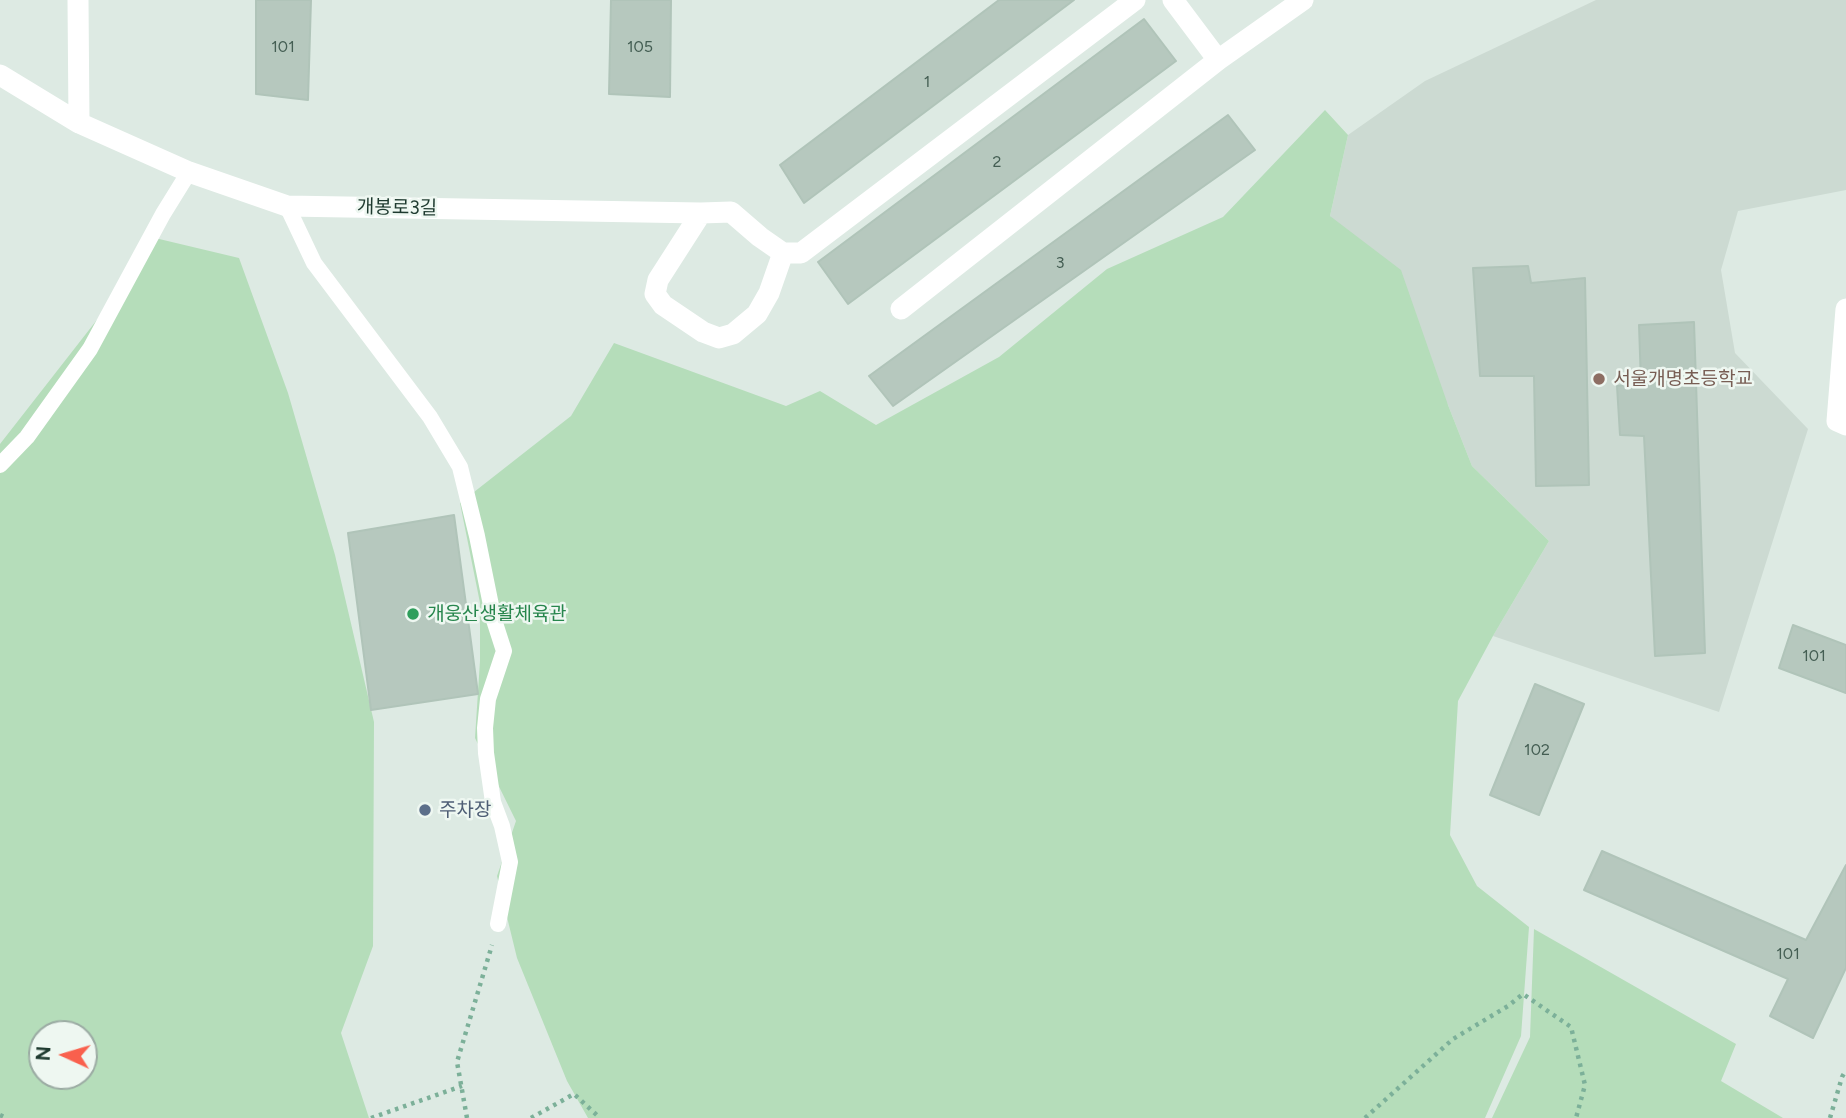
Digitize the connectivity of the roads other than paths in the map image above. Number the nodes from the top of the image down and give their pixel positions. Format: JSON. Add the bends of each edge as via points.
{"nodes":[{"id":1,"x":78,"y":0,"type":"edge"},
{"id":2,"x":1135,"y":0,"type":"edge"},
{"id":3,"x":1173,"y":0,"type":"edge"},
{"id":4,"x":1303,"y":0,"type":"edge"},
{"id":5,"x":1218,"y":60,"type":"junction"},
{"id":6,"x":0,"y":75,"type":"edge"},
{"id":7,"x":79,"y":123,"type":"junction"},
{"id":8,"x":189,"y":172,"type":"junction"},
{"id":9,"x":287,"y":206,"type":"junction"},
{"id":10,"x":701,"y":212,"type":"junction"},
{"id":11,"x":783,"y":253,"type":"junction"},
{"id":12,"x":901,"y":309,"type":"dead end"},
{"id":13,"x":1846,"y":309,"type":"edge"},
{"id":14,"x":1846,"y":425,"type":"edge"},
{"id":15,"x":0,"y":465,"type":"edge"},
{"id":16,"x":498,"y":924,"type":"road end"}],
"edges":[{"from":1,"to":7,"type":"street"},
{"from":2,"to":11,"type":"street","via":[[801,253]]},
{"from":3,"to":5,"type":"street"},
{"from":4,"to":5,"type":"street"},
{"from":5,"to":12,"type":"street"},
{"from":6,"to":7,"type":"street","name":"개봉로3길"},
{"from":7,"to":8,"type":"street","name":"개봉로3길"},
{"from":8,"to":9,"type":"street","name":"개봉로3길"},
{"from":8,"to":15,"type":"lane","via":[[90,349],[27,437]]},
{"from":9,"to":10,"type":"street","name":"개봉로3길"},
{"from":9,"to":16,"type":"lane","via":[[314,263],[430,417],[460,467],[504,650],[488,699],[485,728],[493,803],[510,862]]},
{"from":10,"to":11,"type":"street","name":"개봉로3길","via":[[731,212]]},
{"from":10,"to":11,"type":"street","via":[[658,280],[655,294],[663,305],[704,332],[719,338],[733,334],[757,314]]},
{"from":13,"to":14,"type":"street","via":[[1837,421]]}]}
